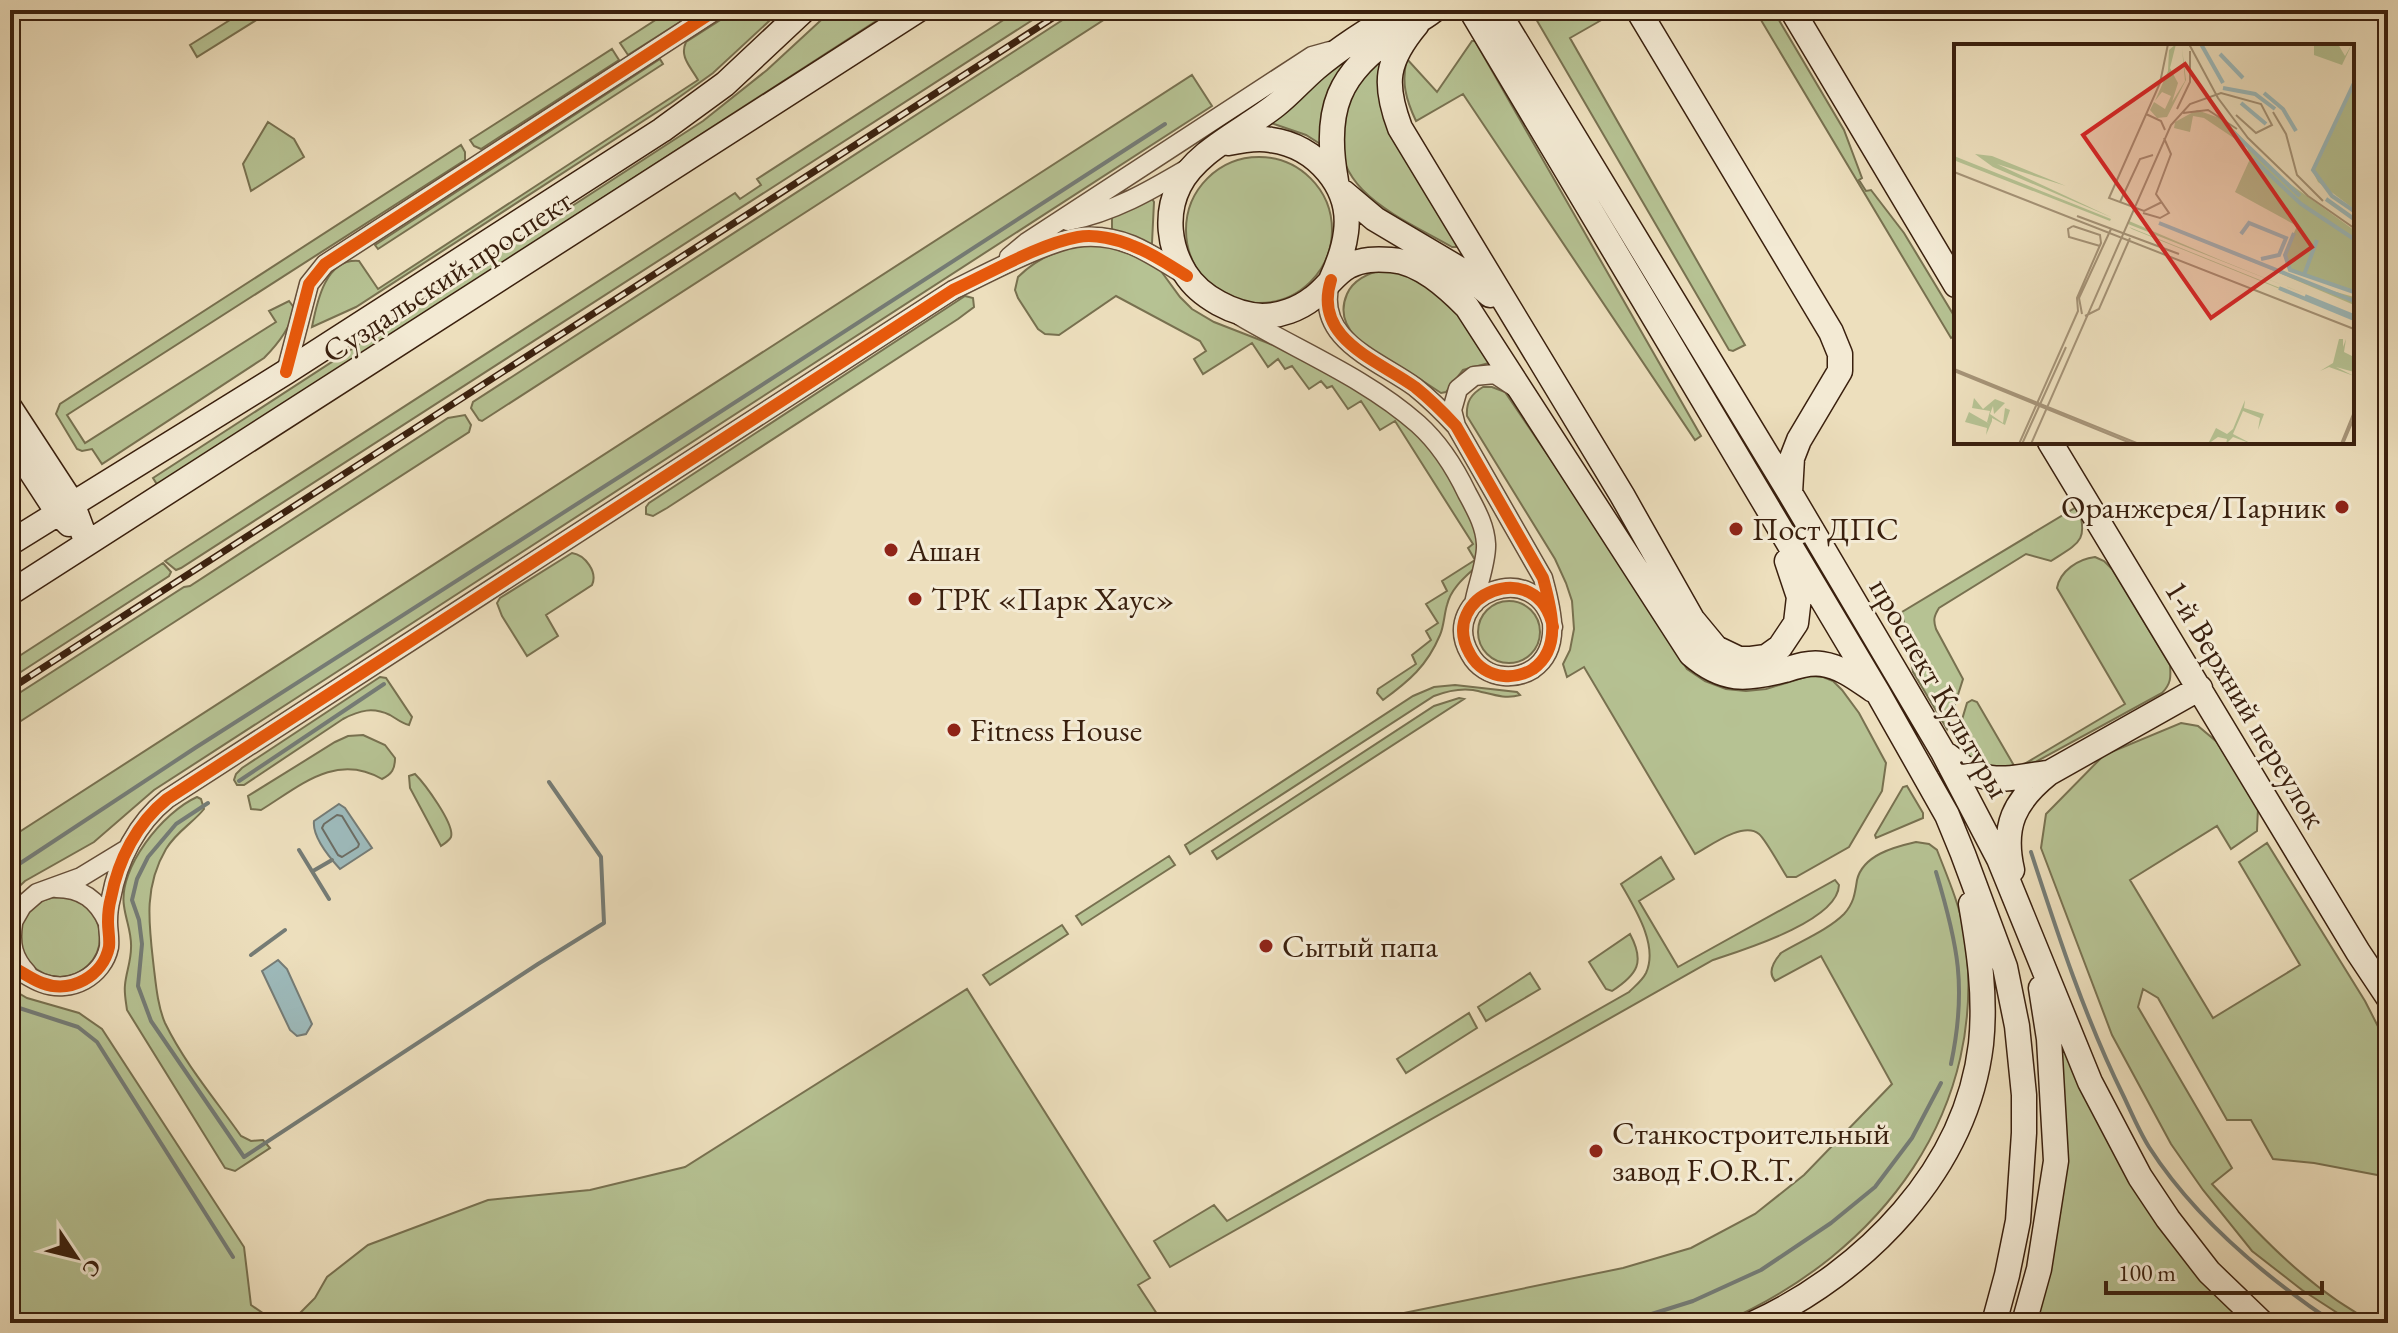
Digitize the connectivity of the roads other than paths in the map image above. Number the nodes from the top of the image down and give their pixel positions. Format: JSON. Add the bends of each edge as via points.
{"nodes":[{"id":1,"x":716,"y":10,"type":"edge"},
{"id":2,"x":804,"y":10,"type":"edge"},
{"id":3,"x":918,"y":10,"type":"edge"},
{"id":4,"x":1471,"y":10,"type":"edge"},
{"id":5,"x":1497,"y":10,"type":"edge"},
{"id":6,"x":1638,"y":10,"type":"edge"},
{"id":7,"x":1792,"y":10,"type":"edge"},
{"id":8,"x":1417,"y":15,"type":"edge"},
{"id":9,"x":1343,"y":47,"type":"junction"},
{"id":10,"x":1221,"y":144,"type":"junction"},
{"id":11,"x":1191,"y":167,"type":"junction"},
{"id":12,"x":1339,"y":186,"type":"junction"},
{"id":13,"x":1057,"y":223,"type":"junction"},
{"id":14,"x":988,"y":274,"type":"junction"},
{"id":15,"x":1644,"y":275,"type":"junction"},
{"id":16,"x":1187,"y":276,"type":"junction"},
{"id":17,"x":1331,"y":280,"type":"junction"},
{"id":18,"x":1954,"y":282,"type":"edge"},
{"id":19,"x":1213,"y":301,"type":"junction"},
{"id":20,"x":1518,"y":327,"type":"junction"},
{"id":21,"x":286,"y":372,"type":"junction"},
{"id":22,"x":1519,"y":389,"type":"junction"},
{"id":23,"x":10,"y":408,"type":"edge"},
{"id":24,"x":1456,"y":426,"type":"junction"},
{"id":25,"x":10,"y":439,"type":"edge"},
{"id":26,"x":2051,"y":444,"type":"edge"},
{"id":27,"x":1790,"y":493,"type":"junction"},
{"id":28,"x":65,"y":508,"type":"junction"},
{"id":29,"x":1776,"y":523,"type":"junction"},
{"id":30,"x":10,"y":543,"type":"edge"},
{"id":31,"x":87,"y":543,"type":"junction"},
{"id":32,"x":10,"y":593,"type":"edge"},
{"id":33,"x":1474,"y":604,"type":"junction"},
{"id":34,"x":1553,"y":627,"type":"junction"},
{"id":35,"x":2200,"y":688,"type":"junction"},
{"id":36,"x":1878,"y":693,"type":"junction"},
{"id":37,"x":1943,"y":752,"type":"junction"},
{"id":38,"x":2049,"y":773,"type":"junction"},
{"id":39,"x":127,"y":849,"type":"junction"},
{"id":40,"x":1963,"y":854,"type":"junction"},
{"id":41,"x":56,"y":888,"type":"junction"},
{"id":42,"x":2021,"y":911,"type":"junction"},
{"id":43,"x":108,"y":923,"type":"junction"},
{"id":44,"x":11,"y":925,"type":"edge"},
{"id":45,"x":2032,"y":938,"type":"junction"},
{"id":46,"x":18,"y":970,"type":"edge"},
{"id":47,"x":2388,"y":997,"type":"edge"},
{"id":48,"x":1755,"y":1323,"type":"edge"},
{"id":49,"x":1994,"y":1323,"type":"edge"},
{"id":50,"x":2024,"y":1323,"type":"edge"},
{"id":51,"x":2262,"y":1323,"type":"edge"}],
"edges":[{"from":1,"to":21,"type":"street","via":[[325,264],[309,284]]},
{"from":2,"to":21,"type":"main road","name":"Суздальский проспект","via":[[725,84],[662,130]]},
{"from":3,"to":31,"type":"main road","name":"Суздальский проспект"},
{"from":4,"to":15,"type":"main road"},
{"from":5,"to":15,"type":"main road"},
{"from":6,"to":27,"type":"main road","via":[[1840,354],[1840,371],[1792,458]]},
{"from":7,"to":18,"type":"main road"},
{"from":8,"to":9,"type":"main road"},
{"from":8,"to":12,"type":"main road","via":[[1370,53],[1340,90],[1331,134]]},
{"from":8,"to":20,"type":"main road","via":[[1392,59],[1392,108]]},
{"from":9,"to":10,"type":"main road"},
{"from":9,"to":13,"type":"street","via":[[1312,56]]},
{"from":10,"to":11,"type":"main road"},
{"from":10,"to":12,"type":"main road","via":[[1273,140],[1319,162]]},
{"from":11,"to":13,"type":"street","via":[[1103,213]]},
{"from":11,"to":16,"type":"main road","via":[[1178,187],[1170,233]]},
{"from":12,"to":17,"type":"main road","via":[[1347,230]]},
{"from":12,"to":20,"type":"main road","via":[[1375,219],[1482,286]]},
{"from":13,"to":14,"type":"street"},
{"from":14,"to":16,"type":"street","via":[[1082,237],[1130,244]]},
{"from":14,"to":39,"type":"street","via":[[949,293],[167,799],[145,820]]},
{"from":15,"to":27,"type":"main road","name":"проспект Культуры"},
{"from":15,"to":29,"type":"main road","name":"проспект Культуры"},
{"from":16,"to":19,"type":"main road"},
{"from":17,"to":19,"type":"main road","via":[[1288,312],[1262,316]]},
{"from":17,"to":22,"type":"main road","via":[[1347,266],[1369,259],[1411,265],[1467,307]]},
{"from":17,"to":24,"type":"street","via":[[1330,316],[1342,337],[1414,386]]},
{"from":19,"to":33,"type":"street","via":[[1374,392],[1437,444],[1483,525],[1486,548]]},
{"from":20,"to":29,"type":"main road","via":[[1692,619],[1716,648],[1739,659],[1773,654],[1796,623],[1799,597]]},
{"from":21,"to":28,"type":"main road","name":"Суздальский проспект"},
{"from":22,"to":24,"type":"street","via":[[1495,374],[1474,376],[1458,389],[1452,410]]},
{"from":22,"to":36,"type":"main road","via":[[1677,635],[1708,669],[1749,678],[1821,664]]},
{"from":23,"to":28,"type":"main road"},
{"from":24,"to":34,"type":"street","via":[[1543,578]]},
{"from":25,"to":28,"type":"main road"},
{"from":26,"to":35,"type":"main road","name":"1-й Верхний переулок"},
{"from":27,"to":37,"type":"main road","name":"проспект Культуры"},
{"from":28,"to":30,"type":"main road","name":"Суздальский проспект"},
{"from":28,"to":31,"type":"main road"},
{"from":29,"to":36,"type":"main road","name":"проспект Культуры"},
{"from":31,"to":32,"type":"main road","name":"Суздальский проспект"},
{"from":33,"to":34,"type":"street","via":[[1495,589],[1521,589],[1543,603]]},
{"from":33,"to":34,"type":"street","via":[[1464,628],[1465,645],[1480,667],[1495,675],[1521,675],[1536,666],[1551,645]]},
{"from":35,"to":38,"type":"main road"},
{"from":35,"to":47,"type":"main road","name":"1-й Верхний переулок"},
{"from":36,"to":40,"type":"main road","name":"проспект Культуры","via":[[1947,815]]},
{"from":37,"to":38,"type":"main road","via":[[1981,777],[1999,780]]},
{"from":37,"to":42,"type":"main road","name":"проспект Культуры"},
{"from":38,"to":42,"type":"main road","via":[[2030,788],[2008,828]]},
{"from":39,"to":41,"type":"street"},
{"from":39,"to":43,"type":"street"},
{"from":40,"to":48,"type":"main road","via":[[1982,966],[1983,1013],[1981,1047],[1959,1121],[1922,1187],[1876,1241],[1816,1290]]},
{"from":40,"to":49,"type":"main road","via":[[2005,967],[2024,1095],[2018,1221]]},
{"from":41,"to":43,"type":"street","via":[[88,896]]},
{"from":41,"to":44,"type":"street","via":[[29,899]]},
{"from":42,"to":45,"type":"main road","name":"проспект Культуры"},
{"from":43,"to":46,"type":"street","via":[[108,950],[87,979],[51,986]]},
{"from":44,"to":46,"type":"street"},
{"from":45,"to":50,"type":"main road","via":[[2049,1039],[2056,1161],[2039,1269]]},
{"from":45,"to":51,"type":"main road","via":[[2090,1082],[2140,1177],[2209,1272]]}]}
